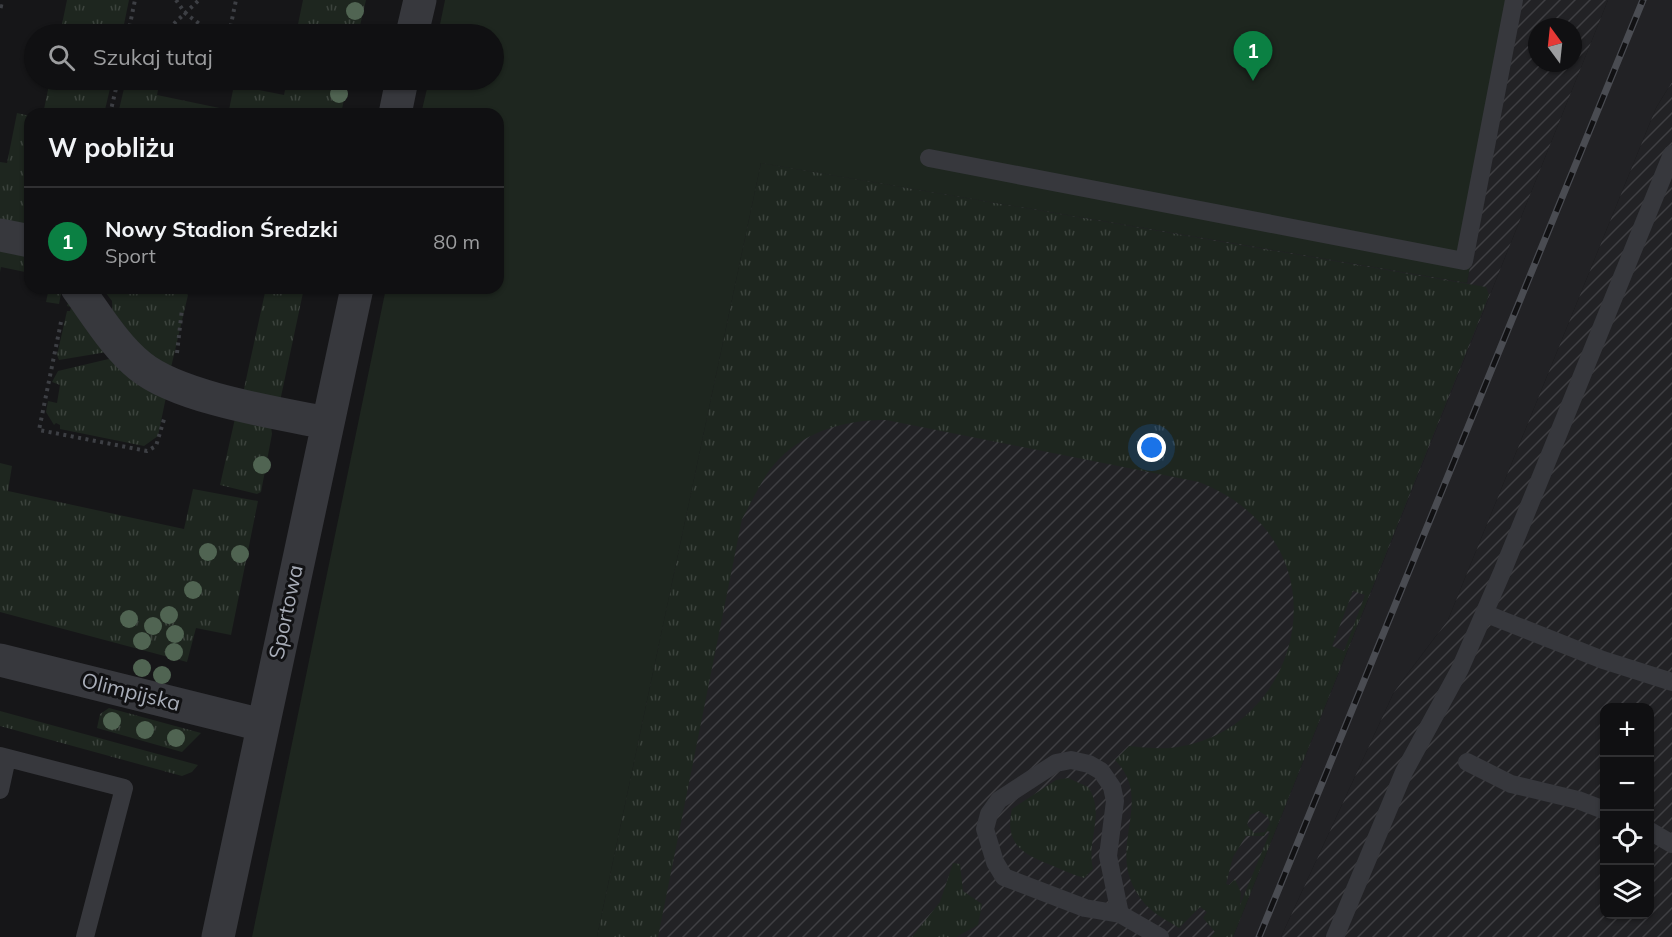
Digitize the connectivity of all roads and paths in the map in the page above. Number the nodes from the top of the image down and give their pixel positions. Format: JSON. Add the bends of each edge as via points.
{"nodes":[{"id":1,"x":135,"y":0,"type":"edge"},
{"id":2,"x":176,"y":0,"type":"edge"},
{"id":3,"x":199,"y":0,"type":"edge"},
{"id":4,"x":236,"y":0,"type":"edge"},
{"id":5,"x":420,"y":0,"type":"edge"},
{"id":6,"x":1514,"y":0,"type":"edge"},
{"id":7,"x":185,"y":13,"type":"junction"},
{"id":8,"x":130,"y":24,"type":"edge"},
{"id":9,"x":173,"y":24,"type":"edge"},
{"id":10,"x":201,"y":24,"type":"edge"},
{"id":11,"x":231,"y":24,"type":"edge"},
{"id":12,"x":414,"y":24,"type":"edge"},
{"id":13,"x":116,"y":90,"type":"edge"},
{"id":14,"x":400,"y":90,"type":"edge"},
{"id":15,"x":111,"y":108,"type":"edge"},
{"id":16,"x":396,"y":108,"type":"edge"},
{"id":17,"x":1672,"y":154,"type":"edge"},
{"id":18,"x":929,"y":158,"type":"dead end"},
{"id":19,"x":0,"y":235,"type":"edge"},
{"id":20,"x":24,"y":240,"type":"edge"},
{"id":21,"x":356,"y":294,"type":"edge"},
{"id":22,"x":69,"y":302,"type":"edge"},
{"id":23,"x":182,"y":309,"type":"dead end"},
{"id":24,"x":174,"y":387,"type":"junction"},
{"id":25,"x":327,"y":423,"type":"junction"},
{"id":26,"x":1484,"y":613,"type":"junction"},
{"id":27,"x":0,"y":660,"type":"edge"},
{"id":28,"x":1672,"y":682,"type":"edge"},
{"id":29,"x":262,"y":725,"type":"junction"},
{"id":30,"x":4,"y":757,"type":"edge"},
{"id":31,"x":1467,"y":762,"type":"dead end"},
{"id":32,"x":0,"y":790,"type":"edge"},
{"id":33,"x":1600,"y":808,"type":"edge"},
{"id":34,"x":1654,"y":833,"type":"edge"},
{"id":35,"x":1672,"y":844,"type":"edge"},
{"id":36,"x":1120,"y":914,"type":"junction"},
{"id":37,"x":85,"y":937,"type":"edge"},
{"id":38,"x":218,"y":937,"type":"edge"},
{"id":39,"x":1160,"y":937,"type":"edge"},
{"id":40,"x":1335,"y":937,"type":"edge"}],
"edges":[{"from":1,"to":8,"type":"path"},
{"from":2,"to":7,"type":"path"},
{"from":3,"to":7,"type":"path"},
{"from":4,"to":11,"type":"path"},
{"from":5,"to":12,"type":"street"},
{"from":6,"to":18,"type":"lane","via":[[1464,261]]},
{"from":7,"to":9,"type":"path"},
{"from":7,"to":10,"type":"path"},
{"from":13,"to":15,"type":"path"},
{"from":14,"to":16,"type":"street"},
{"from":17,"to":26,"type":"lane"},
{"from":19,"to":20,"type":"street"},
{"from":21,"to":25,"type":"street","name":"Sportowa"},
{"from":22,"to":24,"type":"street","via":[[114,338],[140,366]]},
{"from":22,"to":24,"type":"path","via":[[39,430],[147,450],[156,446]]},
{"from":23,"to":24,"type":"path"},
{"from":24,"to":25,"type":"street"},
{"from":25,"to":29,"type":"street","name":"Sportowa"},
{"from":26,"to":28,"type":"lane","via":[[1603,660]]},
{"from":26,"to":40,"type":"lane","via":[[1460,669],[1404,772]]},
{"from":27,"to":29,"type":"street","name":"Olimpijska"},
{"from":29,"to":38,"type":"street","name":"Sportowa"},
{"from":30,"to":32,"type":"lane"},
{"from":30,"to":37,"type":"lane","via":[[124,788]]},
{"from":31,"to":33,"type":"lane","via":[[1511,784]]},
{"from":34,"to":35,"type":"lane"},
{"from":36,"to":36,"type":"lane","via":[[1108,856],[1115,801],[1112,787],[1101,771],[1071,760],[1056,763],[999,800],[985,829],[1004,877],[1085,908]]},
{"from":36,"to":39,"type":"lane"}]}
